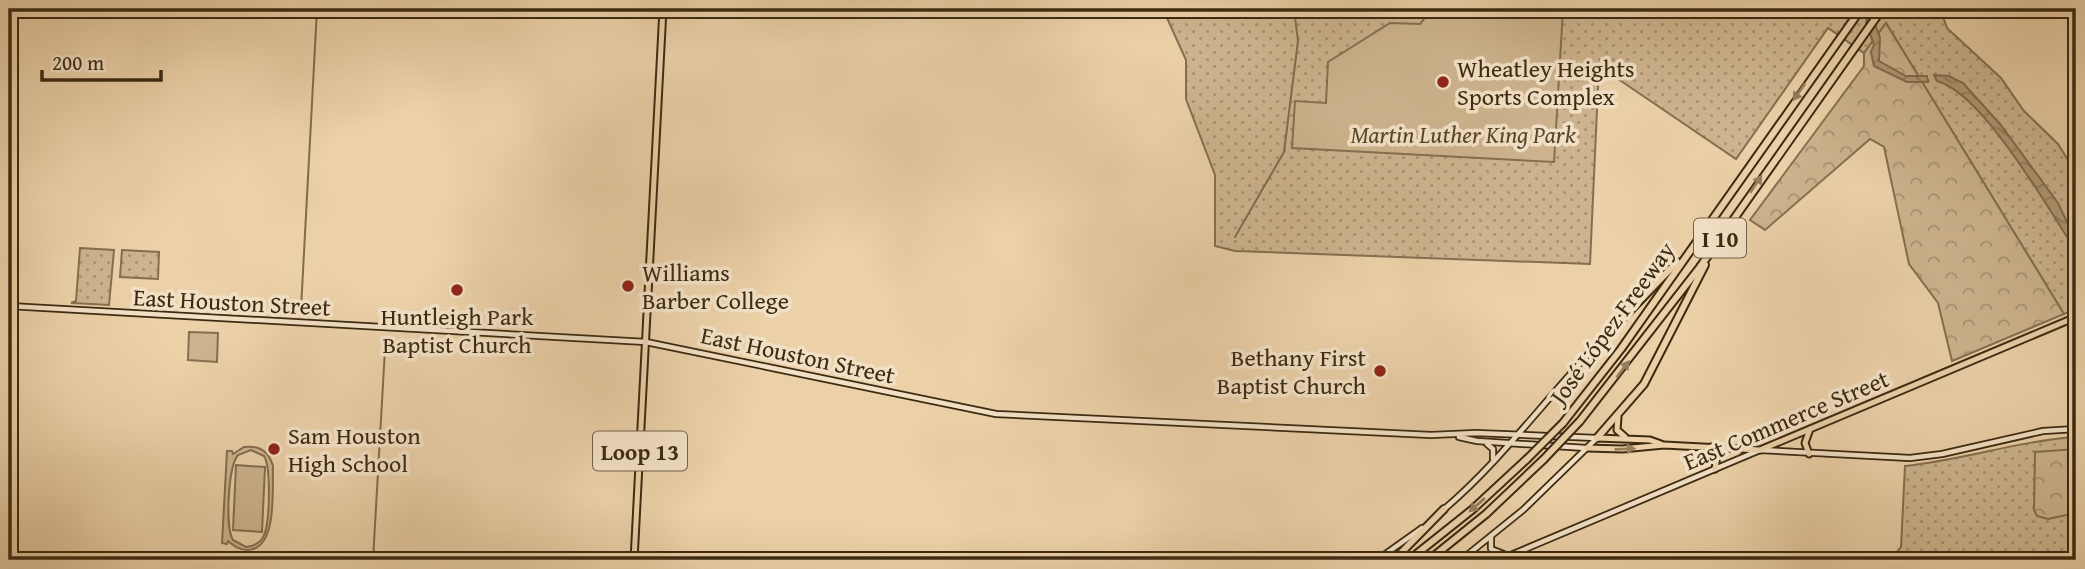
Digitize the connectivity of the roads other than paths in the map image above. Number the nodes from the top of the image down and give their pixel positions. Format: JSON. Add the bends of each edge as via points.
{"nodes":[{"id":1,"x":663,"y":9,"type":"edge"},
{"id":2,"x":1861,"y":9,"type":"edge"},
{"id":3,"x":1882,"y":9,"type":"edge"},
{"id":4,"x":1717,"y":242,"type":"junction"},
{"id":5,"x":1686,"y":253,"type":"junction"},
{"id":6,"x":9,"y":306,"type":"edge"},
{"id":7,"x":2076,"y":317,"type":"edge"},
{"id":8,"x":646,"y":342,"type":"junction"},
{"id":9,"x":1595,"y":346,"type":"joint"},
{"id":10,"x":1618,"y":416,"type":"junction"},
{"id":11,"x":1810,"y":429,"type":"junction"},
{"id":12,"x":2076,"y":429,"type":"edge"},
{"id":13,"x":1518,"y":434,"type":"junction"},
{"id":14,"x":1453,"y":436,"type":"junction"},
{"id":15,"x":1597,"y":438,"type":"junction"},
{"id":16,"x":1628,"y":439,"type":"junction"},
{"id":17,"x":1483,"y":442,"type":"junction"},
{"id":18,"x":1509,"y":443,"type":"junction"},
{"id":19,"x":1664,"y":445,"type":"junction"},
{"id":20,"x":1711,"y":447,"type":"junction"},
{"id":21,"x":1587,"y":448,"type":"junction"},
{"id":22,"x":1760,"y":450,"type":"junction"},
{"id":23,"x":1809,"y":454,"type":"junction"},
{"id":24,"x":1492,"y":464,"type":"junction"},
{"id":25,"x":1715,"y":469,"type":"junction"},
{"id":26,"x":1444,"y":509,"type":"junction"},
{"id":27,"x":1494,"y":533,"type":"junction"},
{"id":28,"x":1510,"y":555,"type":"junction"},
{"id":29,"x":634,"y":560,"type":"edge"},
{"id":30,"x":1377,"y":560,"type":"edge"},
{"id":31,"x":1394,"y":560,"type":"edge"},
{"id":32,"x":1409,"y":560,"type":"edge"},
{"id":33,"x":1429,"y":560,"type":"edge"},
{"id":34,"x":1461,"y":560,"type":"edge"},
{"id":35,"x":1499,"y":560,"type":"edge"}],
"edges":[{"from":1,"to":8,"type":"main road","number":"Loop 13"},
{"from":2,"to":5,"type":"highway","name":"José López Freeway","number":"I 10","one_way":true},
{"from":4,"to":3,"type":"highway","name":"José López Freeway","number":"I 10","one_way":true},
{"from":4,"to":10,"type":"highway","via":[[1644,384]]},
{"from":33,"to":4,"type":"highway","name":"José López Freeway","number":"I 10","one_way":true,"bridge":true,"via":[[1486,514],[1580,421]]},
{"from":5,"to":9,"type":"highway"},
{"from":5,"to":32,"type":"highway","name":"José López Freeway","number":"I 10","one_way":true,"bridge":true,"via":[[1621,349],[1563,422],[1473,509]]},
{"from":6,"to":8,"type":"main road","name":"East Houston Street"},
{"from":7,"to":11,"type":"main road","name":"East Commerce Street"},
{"from":8,"to":14,"type":"main road","name":"East Houston Street","via":[[996,414]]},
{"from":8,"to":29,"type":"main road","number":"Loop 13"},
{"from":9,"to":13,"type":"main road"},
{"from":10,"to":15,"type":"highway"},
{"from":10,"to":16,"type":"main road","via":[[1617,430]]},
{"from":11,"to":22,"type":"main road","name":"East Commerce Street"},
{"from":11,"to":23,"type":"main road","via":[[1805,443]]},
{"from":12,"to":23,"type":"main road","name":"East Houston Street","via":[[2043,431],[1925,457]]},
{"from":13,"to":14,"type":"main road","name":"East Houston Street"},
{"from":13,"to":15,"type":"main road","name":"East Houston Street"},
{"from":13,"to":18,"type":"main road"},
{"from":14,"to":17,"type":"main road","name":"East Houston Street"},
{"from":15,"to":16,"type":"main road","name":"East Houston Street"},
{"from":15,"to":21,"type":"main road"},
{"from":16,"to":19,"type":"main road","name":"East Houston Street"},
{"from":17,"to":18,"type":"main road","name":"East Houston Street"},
{"from":17,"to":24,"type":"main road","via":[[1493,449]]},
{"from":18,"to":21,"type":"main road","name":"East Houston Street"},
{"from":18,"to":24,"type":"main road"},
{"from":19,"to":20,"type":"main road","name":"East Houston Street"},
{"from":21,"to":19,"type":"main road","name":"East Houston Street","one_way":true},
{"from":20,"to":22,"type":"main road","name":"East Houston Street"},
{"from":20,"to":25,"type":"main road","via":[[1717,456]]},
{"from":21,"to":27,"type":"main road"},
{"from":22,"to":23,"type":"main road","name":"East Houston Street"},
{"from":22,"to":25,"type":"main road","name":"East Commerce Street"},
{"from":24,"to":26,"type":"main road"},
{"from":25,"to":28,"type":"main road","name":"East Commerce Street"},
{"from":26,"to":30,"type":"main road"},
{"from":26,"to":31,"type":"highway"},
{"from":27,"to":28,"type":"main road","via":[[1491,549]]},
{"from":27,"to":34,"type":"main road"},
{"from":28,"to":35,"type":"main road","name":"East Commerce Street"}]}
